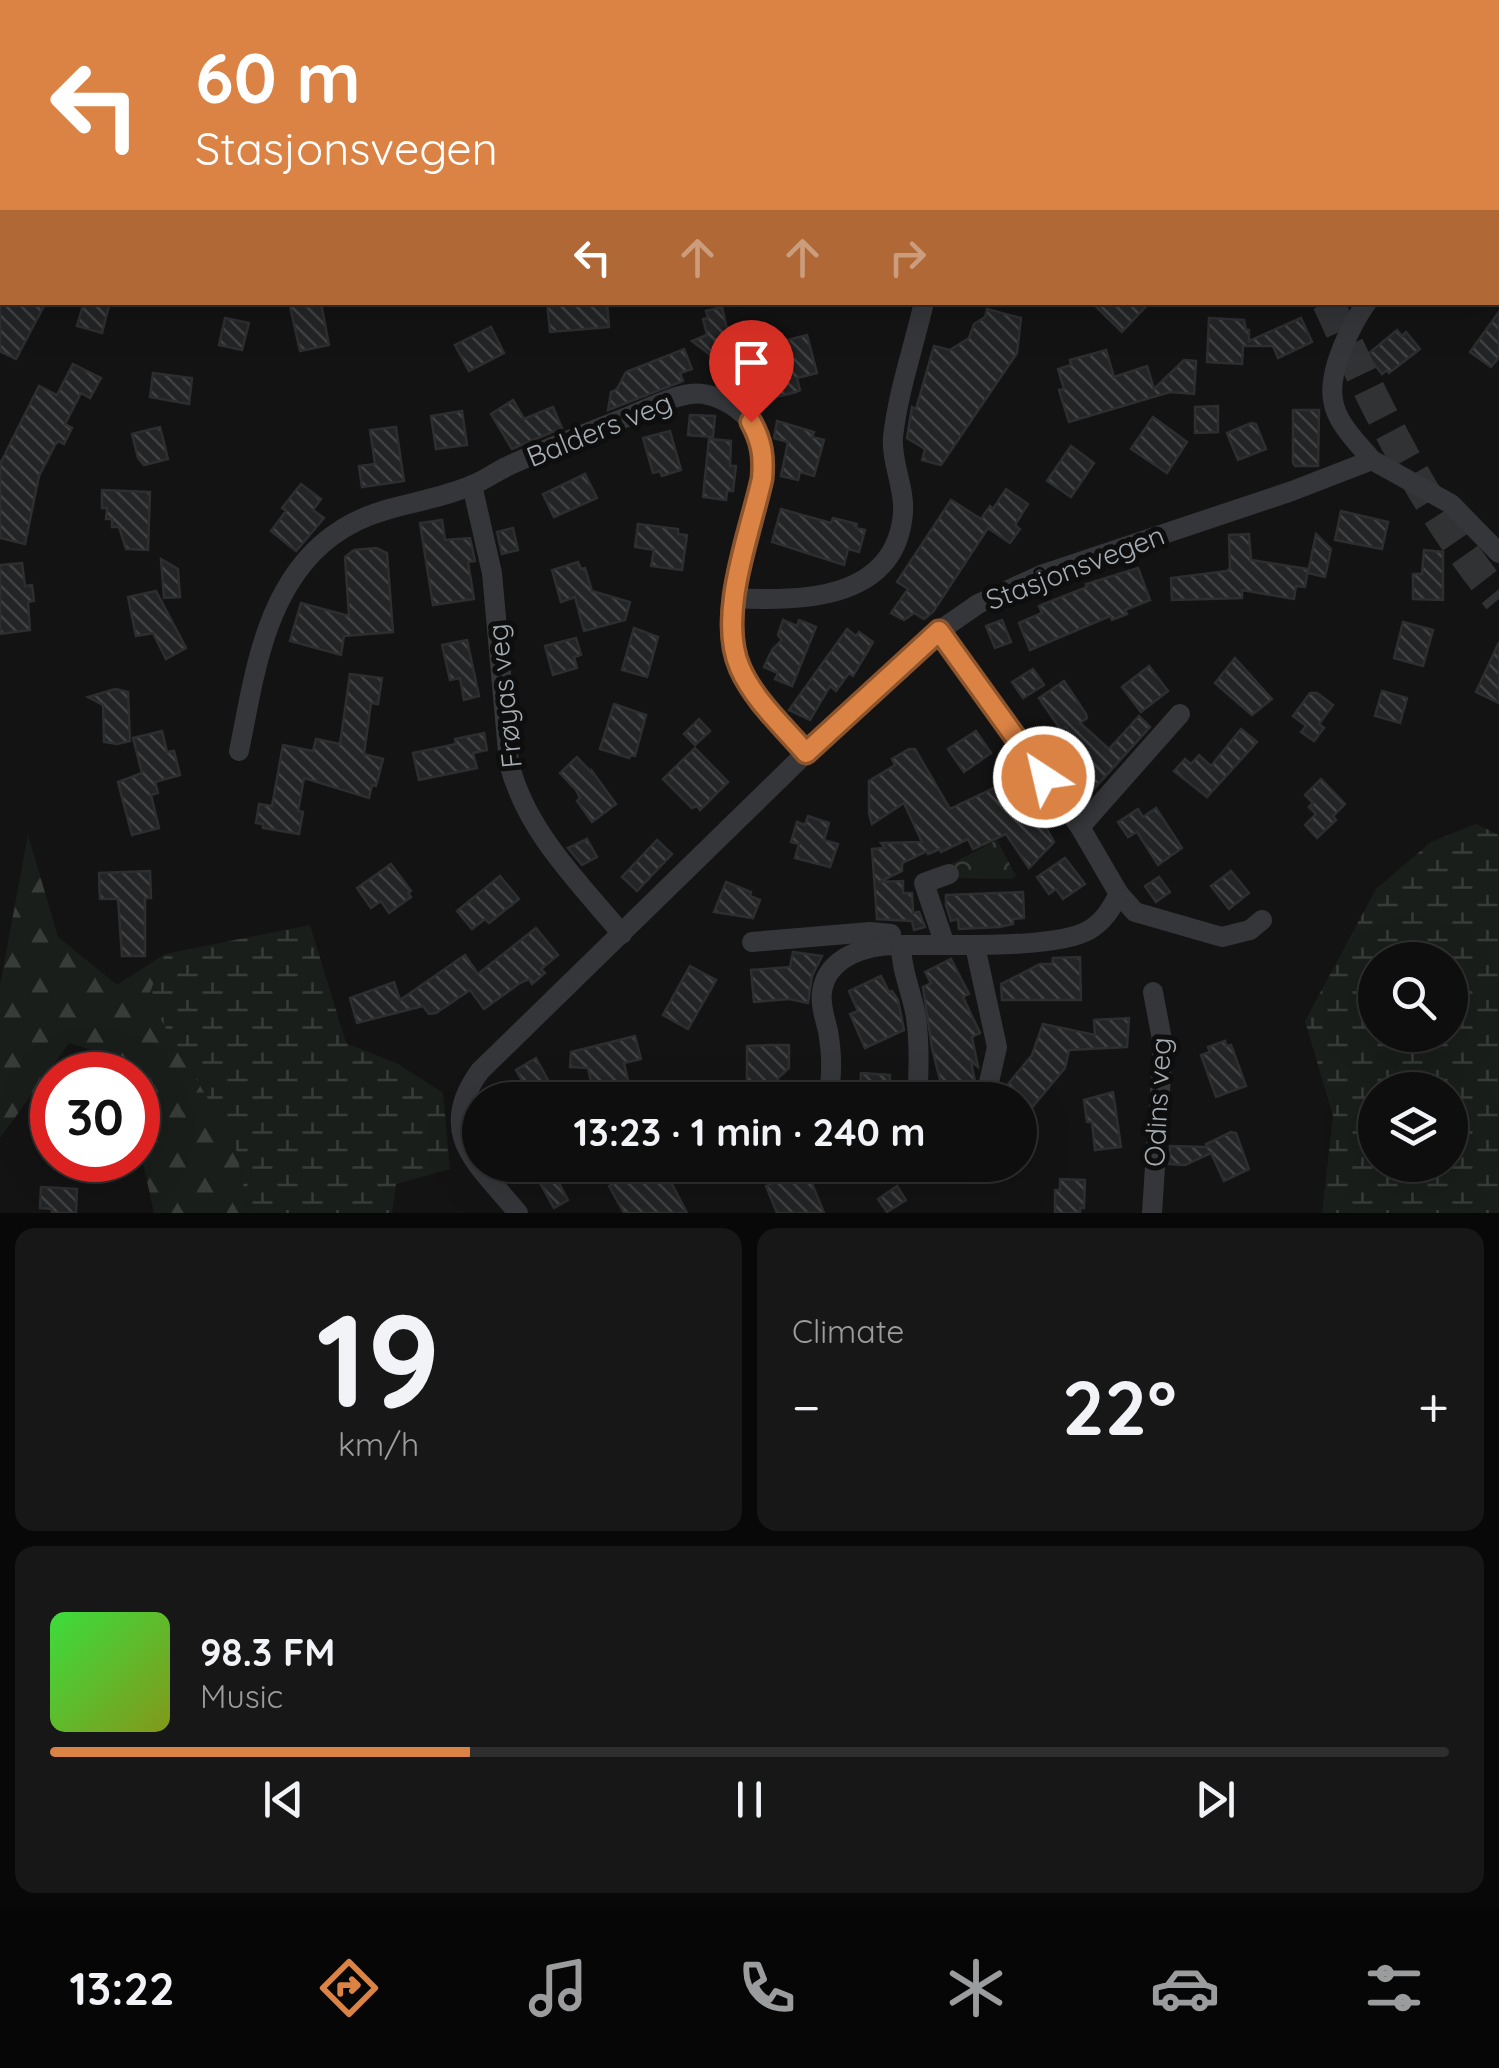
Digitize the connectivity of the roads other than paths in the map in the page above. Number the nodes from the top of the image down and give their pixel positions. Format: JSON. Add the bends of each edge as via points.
{"nodes":[{"id":1,"x":923,"y":305,"type":"edge"},
{"id":2,"x":1366,"y":305,"type":"edge"},
{"id":3,"x":1372,"y":460,"type":"junction"},
{"id":4,"x":472,"y":485,"type":"junction"},
{"id":5,"x":1499,"y":553,"type":"edge"},
{"id":6,"x":734,"y":598,"type":"junction"},
{"id":7,"x":939,"y":631,"type":"junction"},
{"id":8,"x":1180,"y":714,"type":"dead end"},
{"id":9,"x":239,"y":751,"type":"dead end"},
{"id":10,"x":806,"y":753,"type":"junction"},
{"id":11,"x":1080,"y":827,"type":"junction"},
{"id":12,"x":949,"y":874,"type":"dead end"},
{"id":13,"x":1119,"y":894,"type":"junction"},
{"id":14,"x":1262,"y":920,"type":"dead end"},
{"id":15,"x":622,"y":934,"type":"junction"},
{"id":16,"x":752,"y":942,"type":"dead end"},
{"id":17,"x":944,"y":942,"type":"junction"},
{"id":18,"x":911,"y":945,"type":"junction"},
{"id":19,"x":975,"y":946,"type":"junction"},
{"id":20,"x":1153,"y":992,"type":"dead end"},
{"id":21,"x":832,"y":1082,"type":"edge"},
{"id":22,"x":919,"y":1082,"type":"edge"},
{"id":23,"x":989,"y":1082,"type":"edge"},
{"id":24,"x":518,"y":1213,"type":"edge"},
{"id":25,"x":1152,"y":1213,"type":"edge"}],
"edges":[{"from":1,"to":6,"type":"street","via":[[892,440],[903,509],[899,539],[886,564],[859,584],[823,595]]},
{"from":2,"to":3,"type":"street","via":[[1336,371],[1333,400]]},
{"from":3,"to":5,"type":"street","via":[[1452,504]]},
{"from":3,"to":7,"type":"street","name":"Stasjonsvegen","via":[[1041,575]]},
{"from":4,"to":6,"type":"street","name":"Balders veg","via":[[687,394],[724,400],[751,422],[764,458]]},
{"from":4,"to":9,"type":"street","name":"Balders veg","via":[[364,516],[321,545],[285,590],[267,631]]},
{"from":4,"to":15,"type":"street","name":"Frøyas veg","via":[[492,573],[516,792],[554,852]]},
{"from":6,"to":10,"type":"street","name":"Balders veg","via":[[732,646],[740,668]]},
{"from":7,"to":10,"type":"street","name":"Stasjonsvegen"},
{"from":7,"to":11,"type":"street"},
{"from":8,"to":11,"type":"street"},
{"from":10,"to":15,"type":"street","name":"Stasjonsvegen"},
{"from":11,"to":13,"type":"street"},
{"from":12,"to":17,"type":"street","via":[[924,883]]},
{"from":13,"to":14,"type":"street","via":[[1136,912],[1222,937]]},
{"from":13,"to":19,"type":"street","via":[[1106,917],[1068,938]]},
{"from":15,"to":24,"type":"street","name":"Stasjonsvegen","via":[[469,1086],[460,1135]]},
{"from":16,"to":18,"type":"street","via":[[870,932]]},
{"from":17,"to":18,"type":"street"},
{"from":17,"to":19,"type":"street"},
{"from":18,"to":21,"type":"street","via":[[858,950],[824,986]]},
{"from":18,"to":22,"type":"street","via":[[901,961],[916,1018]]},
{"from":19,"to":23,"type":"street","via":[[997,1047]]},
{"from":20,"to":25,"type":"street","name":"Odins veg","via":[[1162,1045]]}]}
